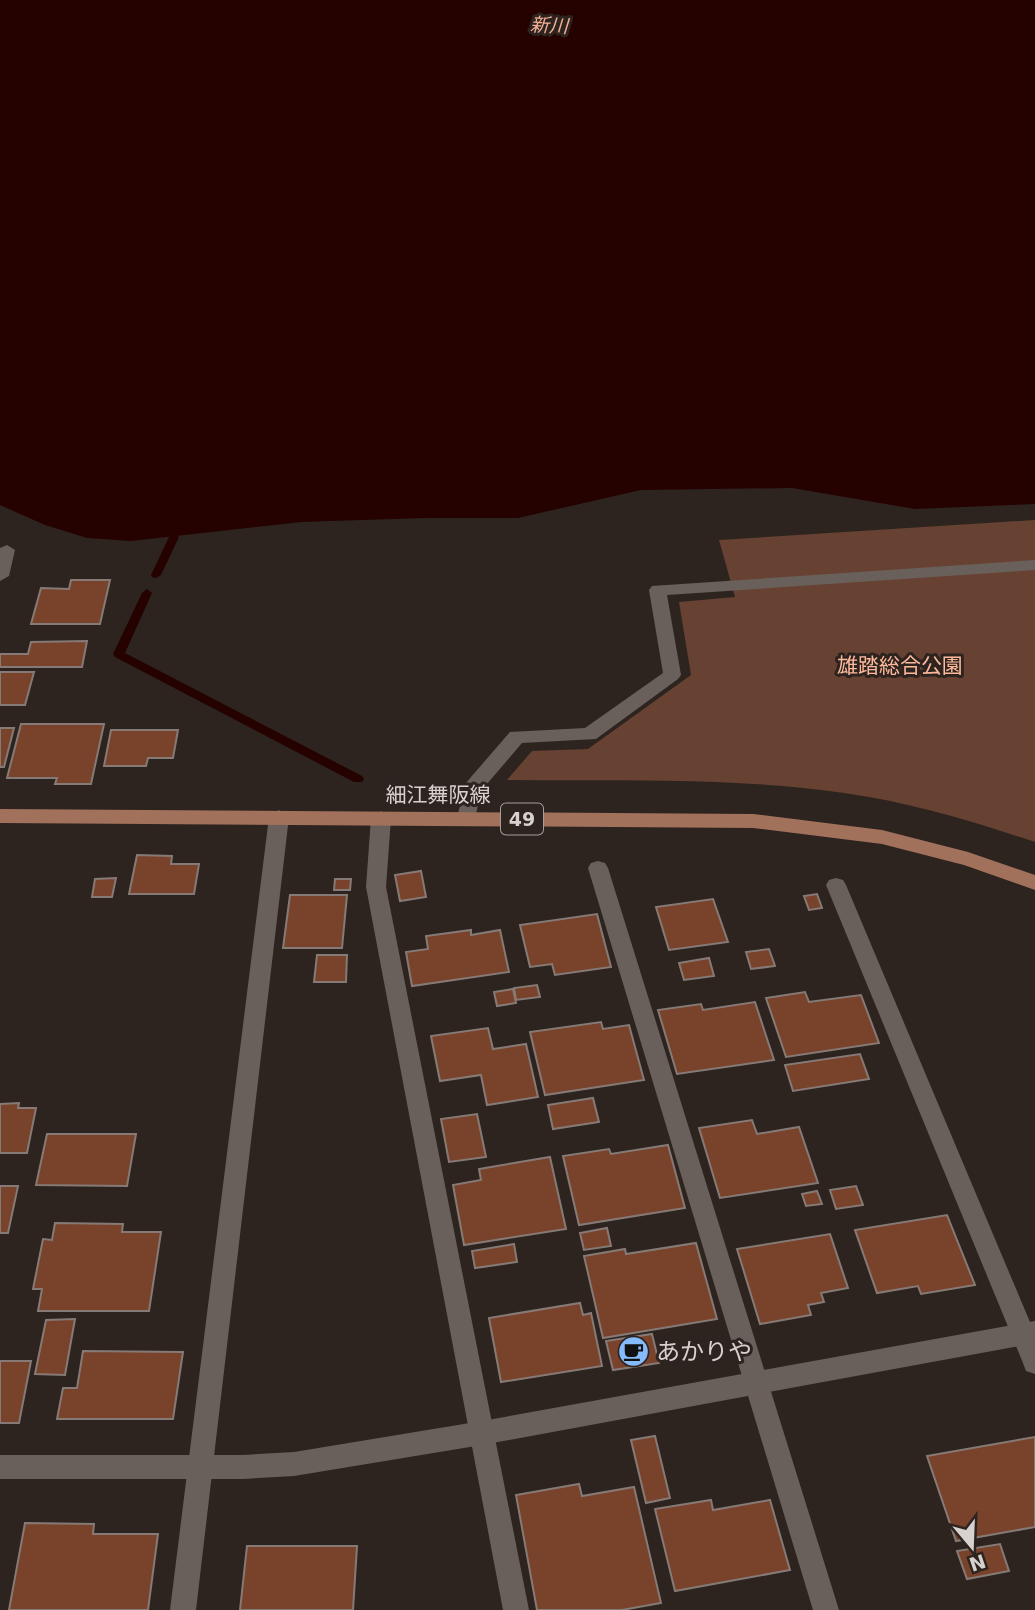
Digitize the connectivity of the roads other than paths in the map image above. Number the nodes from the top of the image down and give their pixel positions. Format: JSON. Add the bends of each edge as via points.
{"nodes":[{"id":1,"x":8,"y":550,"type":"dead end"},
{"id":2,"x":1035,"y":565,"type":"edge"},
{"id":3,"x":0,"y":576,"type":"edge"},
{"id":4,"x":0,"y":816,"type":"edge"},
{"id":5,"x":279,"y":817,"type":"junction"},
{"id":6,"x":381,"y":818,"type":"junction"},
{"id":7,"x":467,"y":818,"type":"junction"},
{"id":8,"x":598,"y":868,"type":"dead end"},
{"id":9,"x":1035,"y":883,"type":"edge"},
{"id":10,"x":836,"y":885,"type":"dead end"},
{"id":11,"x":1029,"y":1333,"type":"edge"},
{"id":12,"x":1035,"y":1363,"type":"edge"},
{"id":13,"x":758,"y":1382,"type":"junction"},
{"id":14,"x":482,"y":1433,"type":"junction"},
{"id":15,"x":0,"y":1467,"type":"edge"},
{"id":16,"x":200,"y":1467,"type":"junction"},
{"id":17,"x":183,"y":1610,"type":"edge"},
{"id":18,"x":516,"y":1610,"type":"edge"},
{"id":19,"x":826,"y":1610,"type":"edge"}],
"edges":[{"from":1,"to":3,"type":"street"},
{"from":2,"to":7,"type":"street","via":[[658,590],[672,675],[589,734],[517,737],[472,789]]},
{"from":4,"to":5,"type":"main road","name":"細江舞阪線","number":"49"},
{"from":5,"to":6,"type":"main road","name":"細江舞阪線","number":"49"},
{"from":5,"to":16,"type":"street"},
{"from":6,"to":7,"type":"main road","name":"細江舞阪線","number":"49"},
{"from":6,"to":14,"type":"street","via":[[376,887]]},
{"from":7,"to":9,"type":"main road","name":"細江舞阪線","number":"49","via":[[796,824],[925,847]]},
{"from":8,"to":13,"type":"street"},
{"from":10,"to":11,"type":"street"},
{"from":11,"to":12,"type":"street"},
{"from":11,"to":13,"type":"street"},
{"from":13,"to":14,"type":"street"},
{"from":13,"to":19,"type":"street"},
{"from":14,"to":16,"type":"street","via":[[294,1464]]},
{"from":14,"to":18,"type":"street"},
{"from":15,"to":16,"type":"street"},
{"from":16,"to":17,"type":"street"}]}
